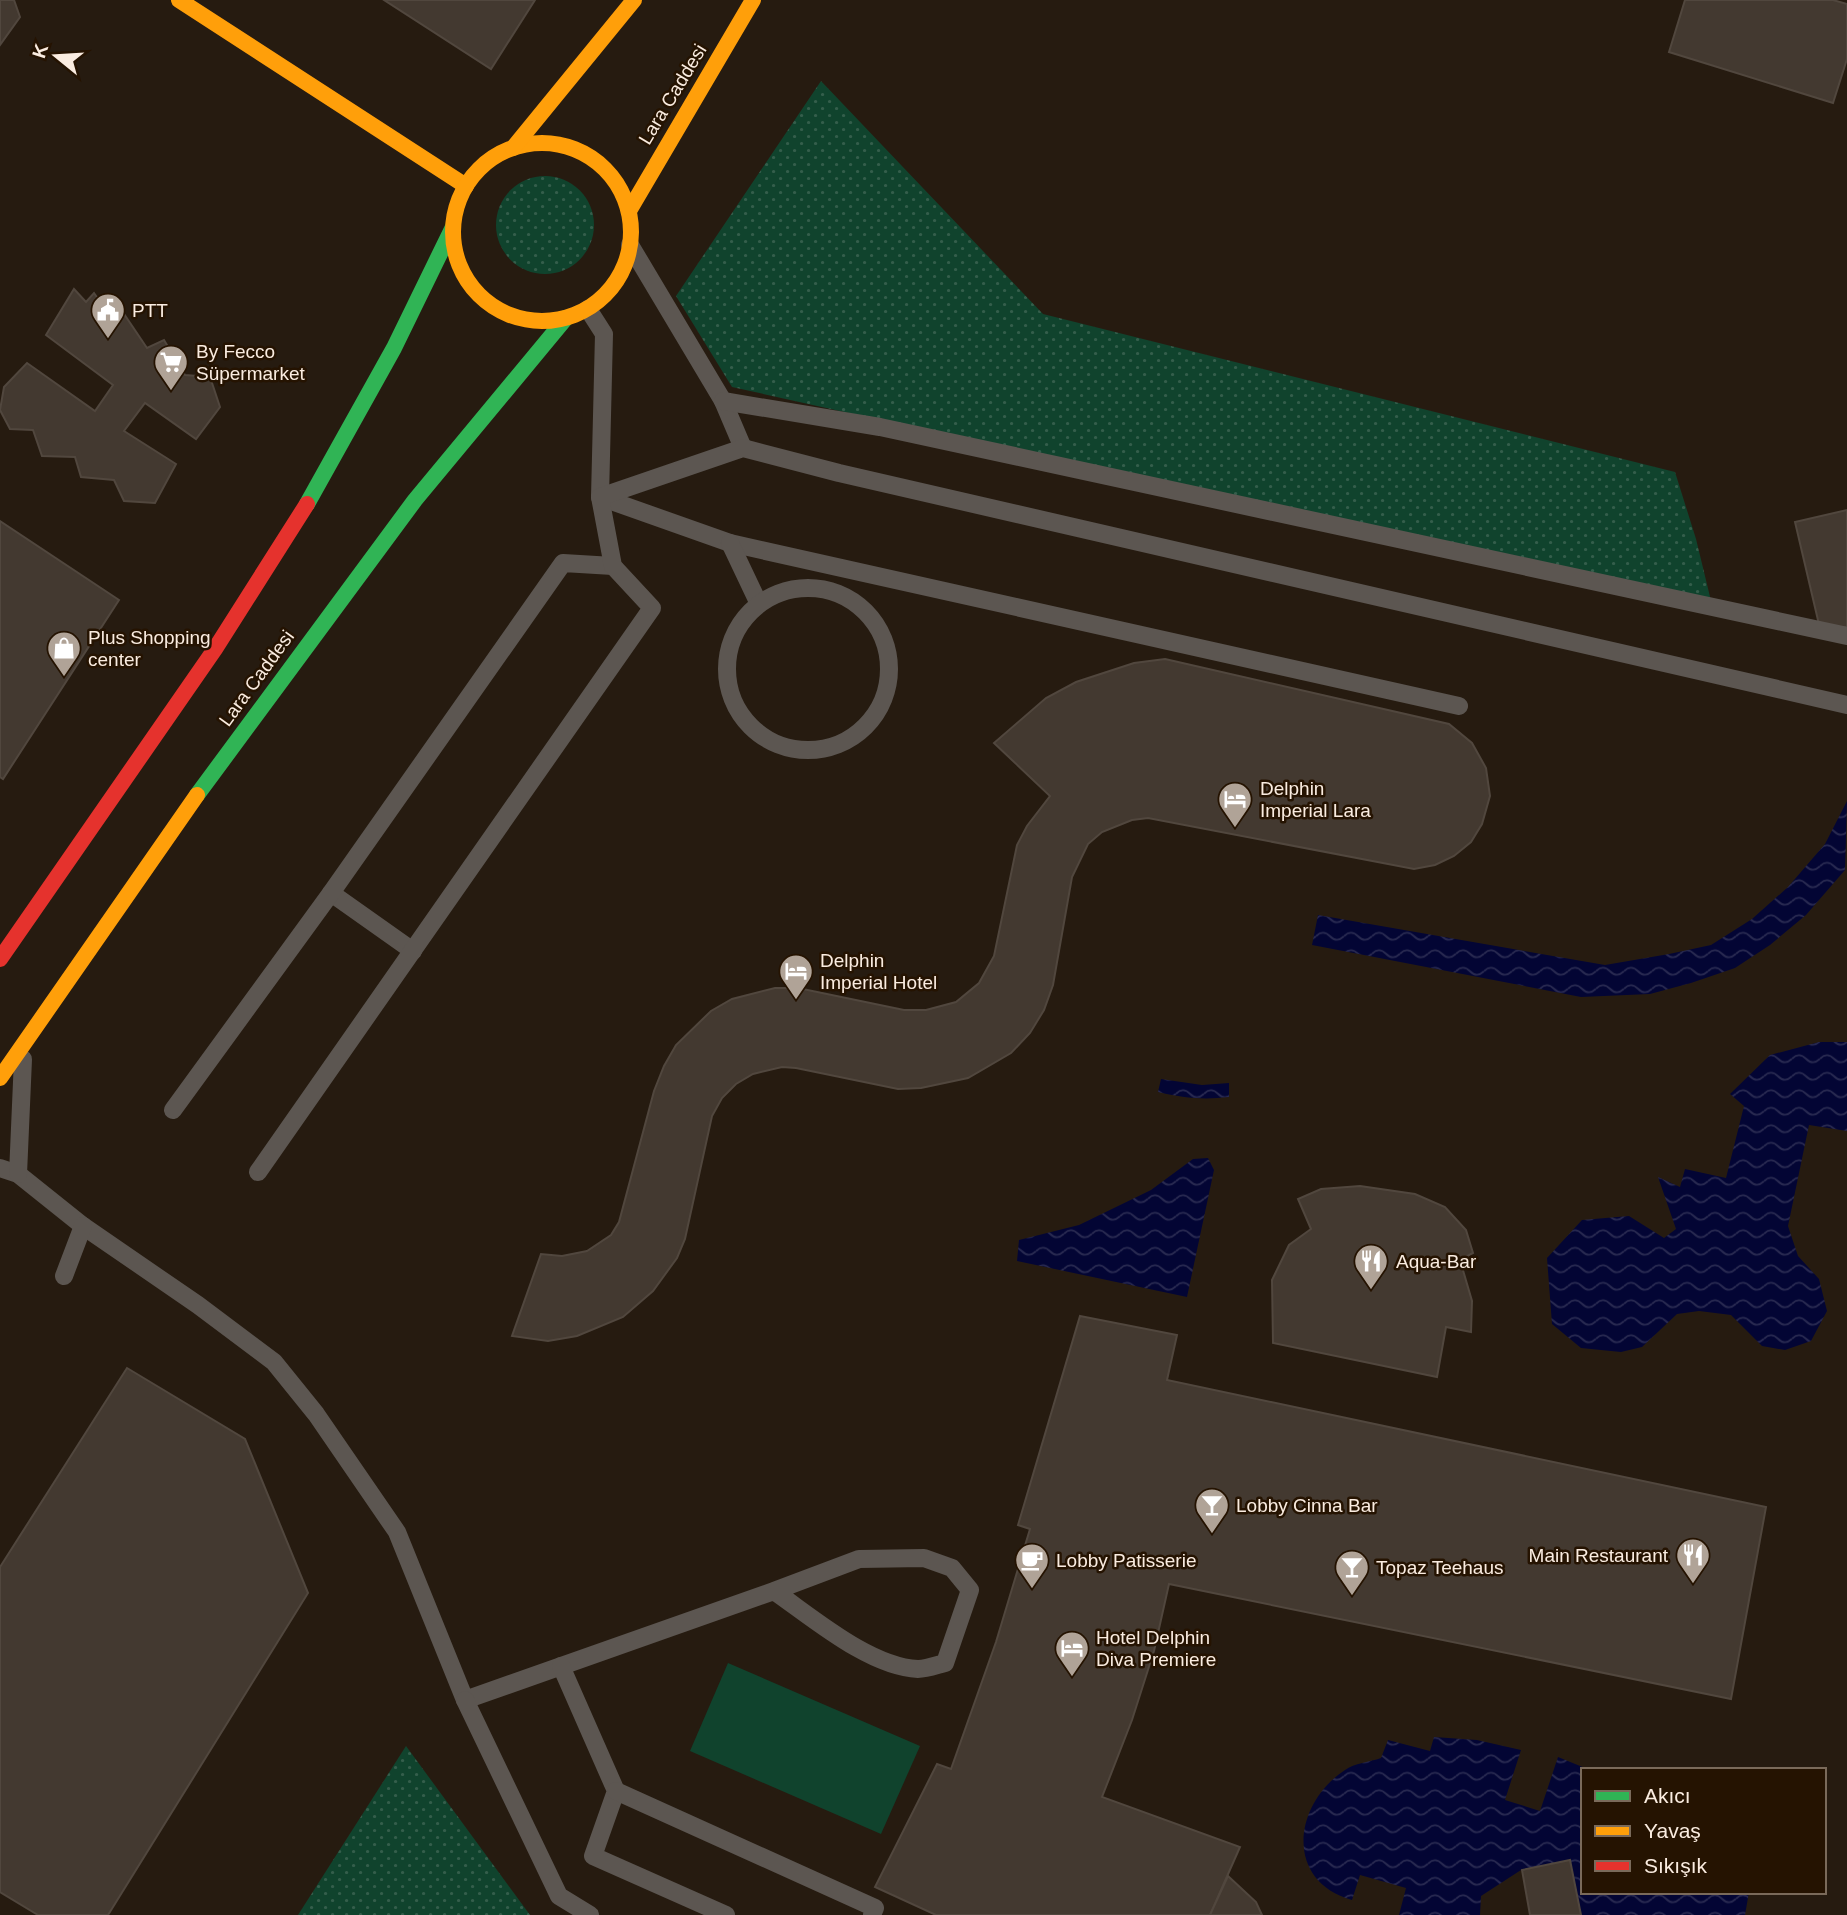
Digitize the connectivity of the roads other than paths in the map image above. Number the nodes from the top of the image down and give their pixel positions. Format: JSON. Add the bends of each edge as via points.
{"nodes":[{"id":1,"x":179,"y":0,"type":"edge"},
{"id":2,"x":634,"y":0,"type":"edge"},
{"id":3,"x":753,"y":0,"type":"edge"},
{"id":4,"x":513,"y":148,"type":"junction"},
{"id":5,"x":466,"y":186,"type":"junction"},
{"id":6,"x":629,"y":211,"type":"junction"},
{"id":7,"x":453,"y":227,"type":"junction"},
{"id":8,"x":630,"y":245,"type":"junction"},
{"id":9,"x":587,"y":309,"type":"junction"},
{"id":10,"x":566,"y":318,"type":"junction"},
{"id":11,"x":723,"y":401,"type":"junction"},
{"id":12,"x":743,"y":448,"type":"junction"},
{"id":13,"x":600,"y":497,"type":"junction"},
{"id":14,"x":730,"y":543,"type":"junction"},
{"id":15,"x":613,"y":566,"type":"junction"},
{"id":16,"x":758,"y":602,"type":"junction"},
{"id":17,"x":1847,"y":636,"type":"edge"},
{"id":18,"x":1847,"y":705,"type":"edge"},
{"id":19,"x":1459,"y":706,"type":"dead end"},
{"id":20,"x":331,"y":893,"type":"junction"},
{"id":21,"x":413,"y":951,"type":"junction"},
{"id":22,"x":0,"y":959,"type":"edge"},
{"id":23,"x":24,"y":1043,"type":"junction"},
{"id":24,"x":0,"y":1078,"type":"edge"},
{"id":25,"x":173,"y":1110,"type":"dead end"},
{"id":26,"x":0,"y":1167,"type":"edge"},
{"id":27,"x":258,"y":1172,"type":"dead end"},
{"id":28,"x":18,"y":1174,"type":"junction"},
{"id":29,"x":83,"y":1226,"type":"junction"},
{"id":30,"x":64,"y":1276,"type":"dead end"},
{"id":31,"x":774,"y":1591,"type":"junction"},
{"id":32,"x":561,"y":1666,"type":"junction"},
{"id":33,"x":465,"y":1700,"type":"junction"},
{"id":34,"x":616,"y":1791,"type":"junction"},
{"id":35,"x":590,"y":1915,"type":"edge"},
{"id":36,"x":726,"y":1915,"type":"edge"},
{"id":37,"x":872,"y":1915,"type":"edge"}],
"edges":[{"from":1,"to":5,"type":"main road"},
{"from":2,"to":4,"type":"main road","name":"Lara Caddesi"},
{"from":3,"to":6,"type":"main road","name":"Lara Caddesi"},
{"from":4,"to":5,"type":"main road","name":"Lara Caddesi","via":[[478,170]]},
{"from":4,"to":6,"type":"main road","name":"Lara Caddesi","via":[[537,143],[562,145],[584,154],[604,168],[619,187]]},
{"from":5,"to":7,"type":"main road","name":"Lara Caddesi"},
{"from":6,"to":8,"type":"main road","name":"Lara Caddesi"},
{"from":7,"to":10,"type":"main road","name":"Lara Caddesi","via":[[463,274],[496,309],[518,318]]},
{"from":7,"to":22,"type":"main road","name":"Lara Caddesi","via":[[413,315],[284,543]]},
{"from":8,"to":9,"type":"main road","name":"Lara Caddesi","via":[[616,282]]},
{"from":8,"to":11,"type":"lane"},
{"from":9,"to":10,"type":"main road","name":"Lara Caddesi"},
{"from":9,"to":13,"type":"lane","via":[[604,334]]},
{"from":10,"to":23,"type":"main road","name":"Lara Caddesi","via":[[506,386],[348,590],[194,799]]},
{"from":11,"to":12,"type":"lane"},
{"from":11,"to":17,"type":"lane","via":[[894,430]]},
{"from":12,"to":13,"type":"lane"},
{"from":12,"to":18,"type":"lane"},
{"from":13,"to":14,"type":"lane"},
{"from":13,"to":15,"type":"lane"},
{"from":14,"to":16,"type":"lane"},
{"from":14,"to":19,"type":"lane"},
{"from":15,"to":20,"type":"lane","via":[[563,563]]},
{"from":15,"to":21,"type":"lane","via":[[652,608]]},
{"from":16,"to":16,"type":"lane","via":[[730,640],[726,687],[749,729],[790,751],[825,749],[837,748],[875,720],[891,676],[881,629],[857,604],[848,596],[803,586]]},
{"from":20,"to":21,"type":"lane"},
{"from":20,"to":25,"type":"lane"},
{"from":21,"to":27,"type":"lane"},
{"from":23,"to":24,"type":"main road","name":"Lara Caddesi"},
{"from":23,"to":28,"type":"lane"},
{"from":26,"to":28,"type":"lane"},
{"from":28,"to":29,"type":"lane"},
{"from":29,"to":30,"type":"lane"},
{"from":29,"to":33,"type":"lane","via":[[274,1362],[316,1413],[397,1532]]},
{"from":31,"to":31,"type":"lane","via":[[888,1664],[920,1669],[945,1663],[970,1590],[952,1567],[924,1558],[859,1559]]},
{"from":31,"to":32,"type":"lane"},
{"from":32,"to":33,"type":"lane"},
{"from":32,"to":34,"type":"lane"},
{"from":33,"to":35,"type":"lane","via":[[559,1896]]},
{"from":34,"to":36,"type":"lane","via":[[593,1856]]},
{"from":34,"to":37,"type":"lane","via":[[875,1908]]}]}
